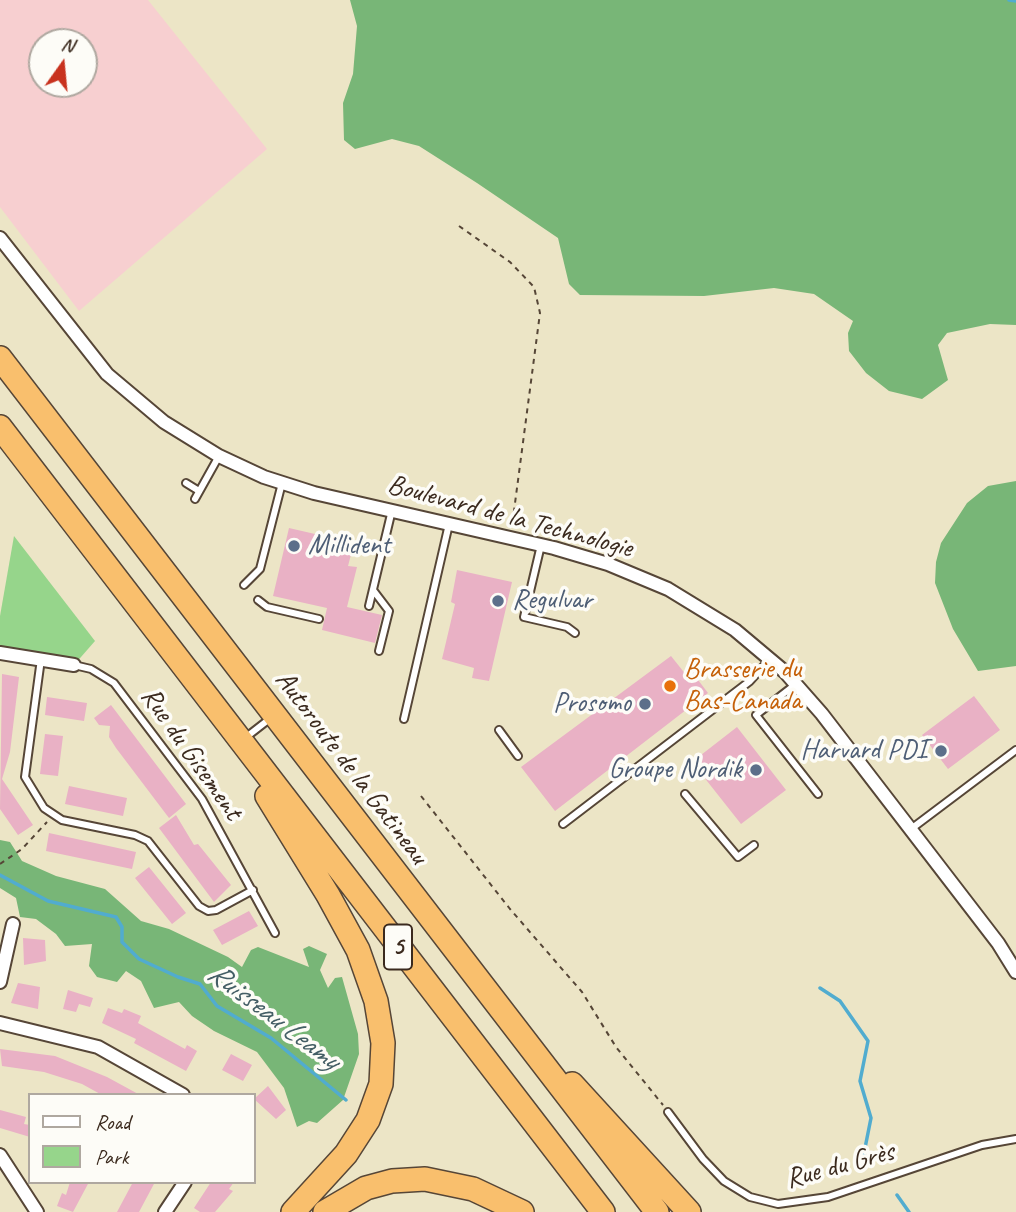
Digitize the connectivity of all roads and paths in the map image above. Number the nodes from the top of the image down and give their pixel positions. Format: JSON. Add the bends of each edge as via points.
{"nodes":[{"id":1,"x":459,"y":226,"type":"dead end"},
{"id":2,"x":0,"y":238,"type":"edge"},
{"id":3,"x":0,"y":358,"type":"edge"},
{"id":4,"x":0,"y":427,"type":"edge"},
{"id":5,"x":219,"y":456,"type":"junction"},
{"id":6,"x":186,"y":483,"type":"dead end"},
{"id":7,"x":282,"y":483,"type":"junction"},
{"id":8,"x":200,"y":491,"type":"junction"},
{"id":9,"x":195,"y":499,"type":"dead end"},
{"id":10,"x":392,"y":510,"type":"junction"},
{"id":11,"x":449,"y":524,"type":"junction"},
{"id":12,"x":510,"y":538,"type":"junction"},
{"id":13,"x":541,"y":545,"type":"junction"},
{"id":14,"x":244,"y":585,"type":"dead end"},
{"id":15,"x":373,"y":590,"type":"junction"},
{"id":16,"x":258,"y":600,"type":"dead end"},
{"id":17,"x":369,"y":606,"type":"dead end"},
{"id":18,"x":319,"y":619,"type":"dead end"},
{"id":19,"x":575,"y":633,"type":"dead end"},
{"id":20,"x":379,"y":652,"type":"dead end"},
{"id":21,"x":0,"y":653,"type":"edge"},
{"id":22,"x":41,"y":659,"type":"junction"},
{"id":23,"x":770,"y":659,"type":"junction"},
{"id":24,"x":74,"y":665,"type":"joint"},
{"id":25,"x":796,"y":684,"type":"junction"},
{"id":26,"x":274,"y":716,"type":"junction"},
{"id":27,"x":404,"y":719,"type":"dead end"},
{"id":28,"x":499,"y":730,"type":"dead end"},
{"id":29,"x":238,"y":743,"type":"junction"},
{"id":30,"x":1016,"y":750,"type":"edge"},
{"id":31,"x":518,"y":756,"type":"dead end"},
{"id":32,"x":685,"y":794,"type":"dead end"},
{"id":33,"x":818,"y":794,"type":"dead end"},
{"id":34,"x":421,"y":796,"type":"dead end"},
{"id":35,"x":52,"y":816,"type":"junction"},
{"id":36,"x":563,"y":824,"type":"dead end"},
{"id":37,"x":910,"y":830,"type":"junction"},
{"id":38,"x":754,"y":845,"type":"dead end"},
{"id":39,"x":0,"y":864,"type":"edge"},
{"id":40,"x":253,"y":890,"type":"junction"},
{"id":41,"x":13,"y":924,"type":"dead end"},
{"id":42,"x":275,"y":933,"type":"dead end"},
{"id":43,"x":1016,"y":972,"type":"edge"},
{"id":44,"x":0,"y":982,"type":"edge"},
{"id":45,"x":485,"y":992,"type":"junction"},
{"id":46,"x":0,"y":1023,"type":"edge"},
{"id":47,"x":179,"y":1093,"type":"edge"},
{"id":48,"x":668,"y":1112,"type":"joint"},
{"id":49,"x":1016,"y":1139,"type":"edge"},
{"id":50,"x":0,"y":1155,"type":"edge"},
{"id":51,"x":24,"y":1179,"type":"edge"},
{"id":52,"x":184,"y":1184,"type":"edge"},
{"id":53,"x":37,"y":1212,"type":"edge"},
{"id":54,"x":165,"y":1212,"type":"edge"},
{"id":55,"x":293,"y":1212,"type":"edge"},
{"id":56,"x":325,"y":1212,"type":"edge"},
{"id":57,"x":522,"y":1212,"type":"edge"},
{"id":58,"x":603,"y":1212,"type":"edge"},
{"id":59,"x":657,"y":1212,"type":"edge"},
{"id":60,"x":689,"y":1212,"type":"edge"}],
"edges":[{"from":1,"to":12,"type":"path","via":[[510,262],[534,287],[540,313]]},
{"from":2,"to":5,"type":"street","name":"Boulevard de la Technologie","via":[[107,374],[164,422]]},
{"from":3,"to":26,"type":"highway","name":"Autoroute de la Gatineau","number":"5"},
{"from":4,"to":29,"type":"highway"},
{"from":5,"to":7,"type":"street","name":"Boulevard de la Technologie"},
{"from":5,"to":8,"type":"lane"},
{"from":6,"to":8,"type":"lane"},
{"from":7,"to":10,"type":"street","name":"Boulevard de la Technologie"},
{"from":7,"to":14,"type":"lane","via":[[260,569]]},
{"from":8,"to":9,"type":"lane"},
{"from":10,"to":11,"type":"street","name":"Boulevard de la Technologie"},
{"from":10,"to":15,"type":"lane"},
{"from":11,"to":12,"type":"street","name":"Boulevard de la Technologie"},
{"from":11,"to":27,"type":"lane"},
{"from":12,"to":13,"type":"street","name":"Boulevard de la Technologie"},
{"from":13,"to":19,"type":"lane","via":[[524,617]]},
{"from":13,"to":23,"type":"street","name":"Boulevard de la Technologie","via":[[608,564],[668,589],[726,623]]},
{"from":15,"to":17,"type":"lane"},
{"from":15,"to":20,"type":"lane","via":[[388,611]]},
{"from":16,"to":18,"type":"lane","via":[[267,607]]},
{"from":21,"to":22,"type":"street"},
{"from":22,"to":24,"type":"street"},
{"from":22,"to":35,"type":"lane","via":[[26,777],[31,791]]},
{"from":23,"to":25,"type":"street","name":"Boulevard de la Technologie"},
{"from":23,"to":36,"type":"lane","via":[[750,681]]},
{"from":24,"to":40,"type":"lane","name":"Rue du Gisement","via":[[91,668],[114,683],[202,799]]},
{"from":25,"to":33,"type":"lane","via":[[756,715]]},
{"from":25,"to":37,"type":"street","name":"Boulevard de la Technologie"},
{"from":26,"to":29,"type":"lane"},
{"from":26,"to":45,"type":"highway","name":"Autoroute de la Gatineau","number":"5"},
{"from":28,"to":31,"type":"lane"},
{"from":29,"to":55,"type":"highway","via":[[346,926],[370,981],[382,1033],[381,1084],[368,1121],[346,1154]]},
{"from":29,"to":58,"type":"highway","number":"5"},
{"from":30,"to":37,"type":"lane"},
{"from":32,"to":38,"type":"lane","via":[[738,857]]},
{"from":34,"to":48,"type":"path","via":[[582,992],[616,1047]]},
{"from":35,"to":39,"type":"path","via":[[34,838]]},
{"from":35,"to":40,"type":"lane","via":[[148,841],[199,906],[208,911]]},
{"from":37,"to":43,"type":"street","name":"Boulevard de la Technologie"},
{"from":40,"to":42,"type":"lane","name":"Rue du Gisement"},
{"from":41,"to":44,"type":"street"},
{"from":45,"to":59,"type":"highway","name":"Autoroute de la Gatineau","number":"5"},
{"from":45,"to":60,"type":"highway"},
{"from":46,"to":47,"type":"street","via":[[91,1045]]},
{"from":48,"to":49,"type":"lane","name":"Rue du Grès","via":[[724,1181],[750,1197],[778,1204],[828,1197],[982,1145]]},
{"from":50,"to":51,"type":"street"},
{"from":51,"to":53,"type":"street"},
{"from":52,"to":54,"type":"street"},
{"from":56,"to":57,"type":"highway","via":[[366,1188],[420,1179],[472,1189]]}]}
